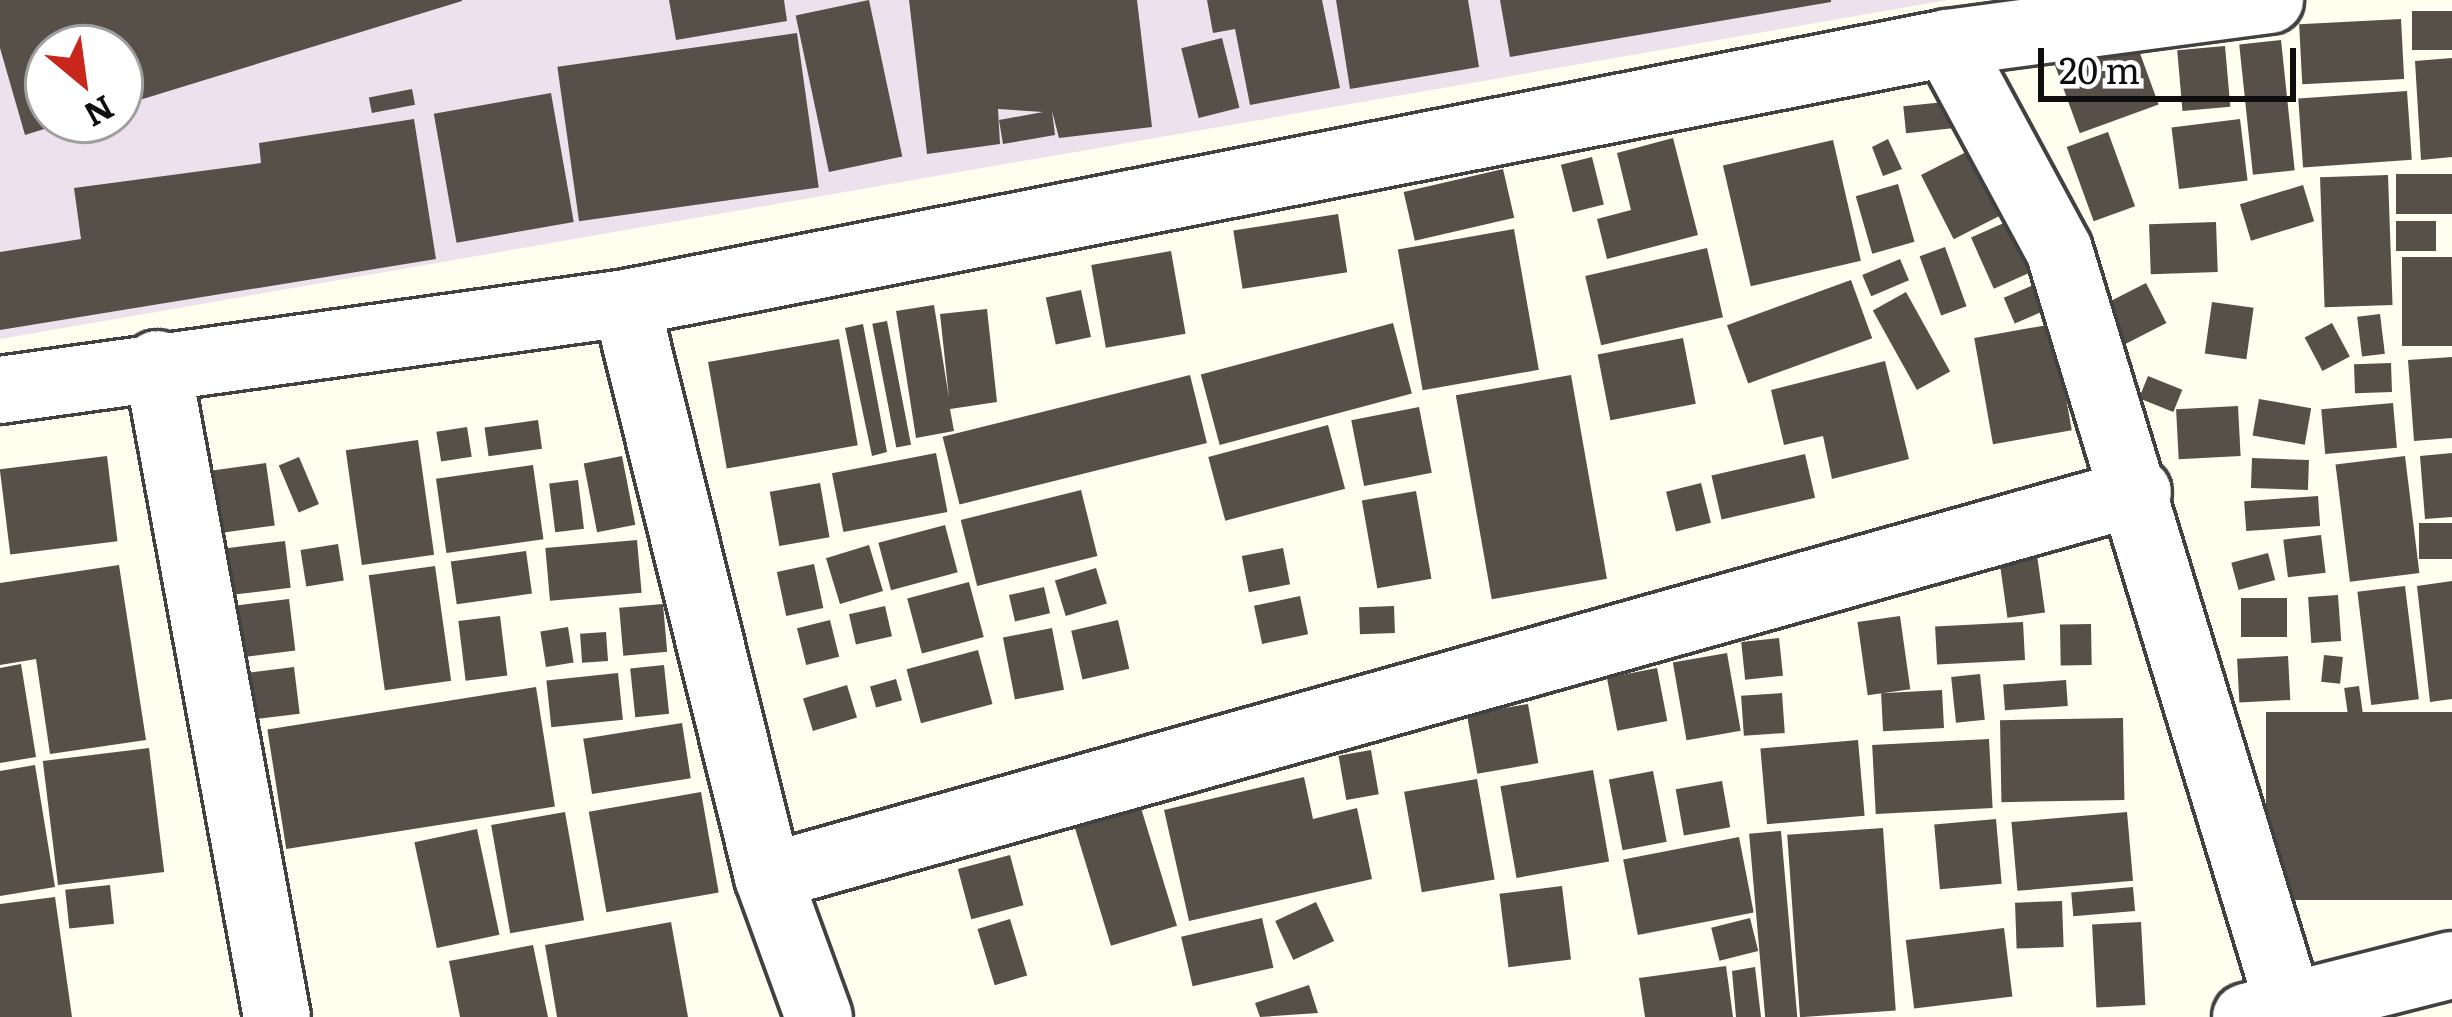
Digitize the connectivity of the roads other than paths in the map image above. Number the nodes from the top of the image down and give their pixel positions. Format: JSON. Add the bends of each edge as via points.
{"nodes":[{"id":1,"x":2229,"y":3,"type":"edge"},
{"id":2,"x":1947,"y":43,"type":"junction"},
{"id":3,"x":626,"y":303,"type":"junction"},
{"id":4,"x":157,"y":364,"type":"junction"},
{"id":5,"x":0,"y":390,"type":"edge"},
{"id":6,"x":2138,"y":492,"type":"junction"},
{"id":7,"x":768,"y":877,"type":"junction"},
{"id":8,"x":2452,"y":965,"type":"edge"},
{"id":9,"x":2267,"y":1011,"type":"edge"},
{"id":10,"x":277,"y":1017,"type":"edge"},
{"id":11,"x":819,"y":1017,"type":"edge"}],
"edges":[{"from":1,"to":2,"type":"street"},
{"from":2,"to":3,"type":"street"},
{"from":2,"to":6,"type":"street","via":[[2008,139],[2059,250]]},
{"from":3,"to":4,"type":"street"},
{"from":3,"to":7,"type":"street"},
{"from":4,"to":5,"type":"street"},
{"from":4,"to":10,"type":"street"},
{"from":6,"to":7,"type":"street"},
{"from":6,"to":9,"type":"street"},
{"from":7,"to":11,"type":"street"},
{"from":8,"to":9,"type":"street"}]}
